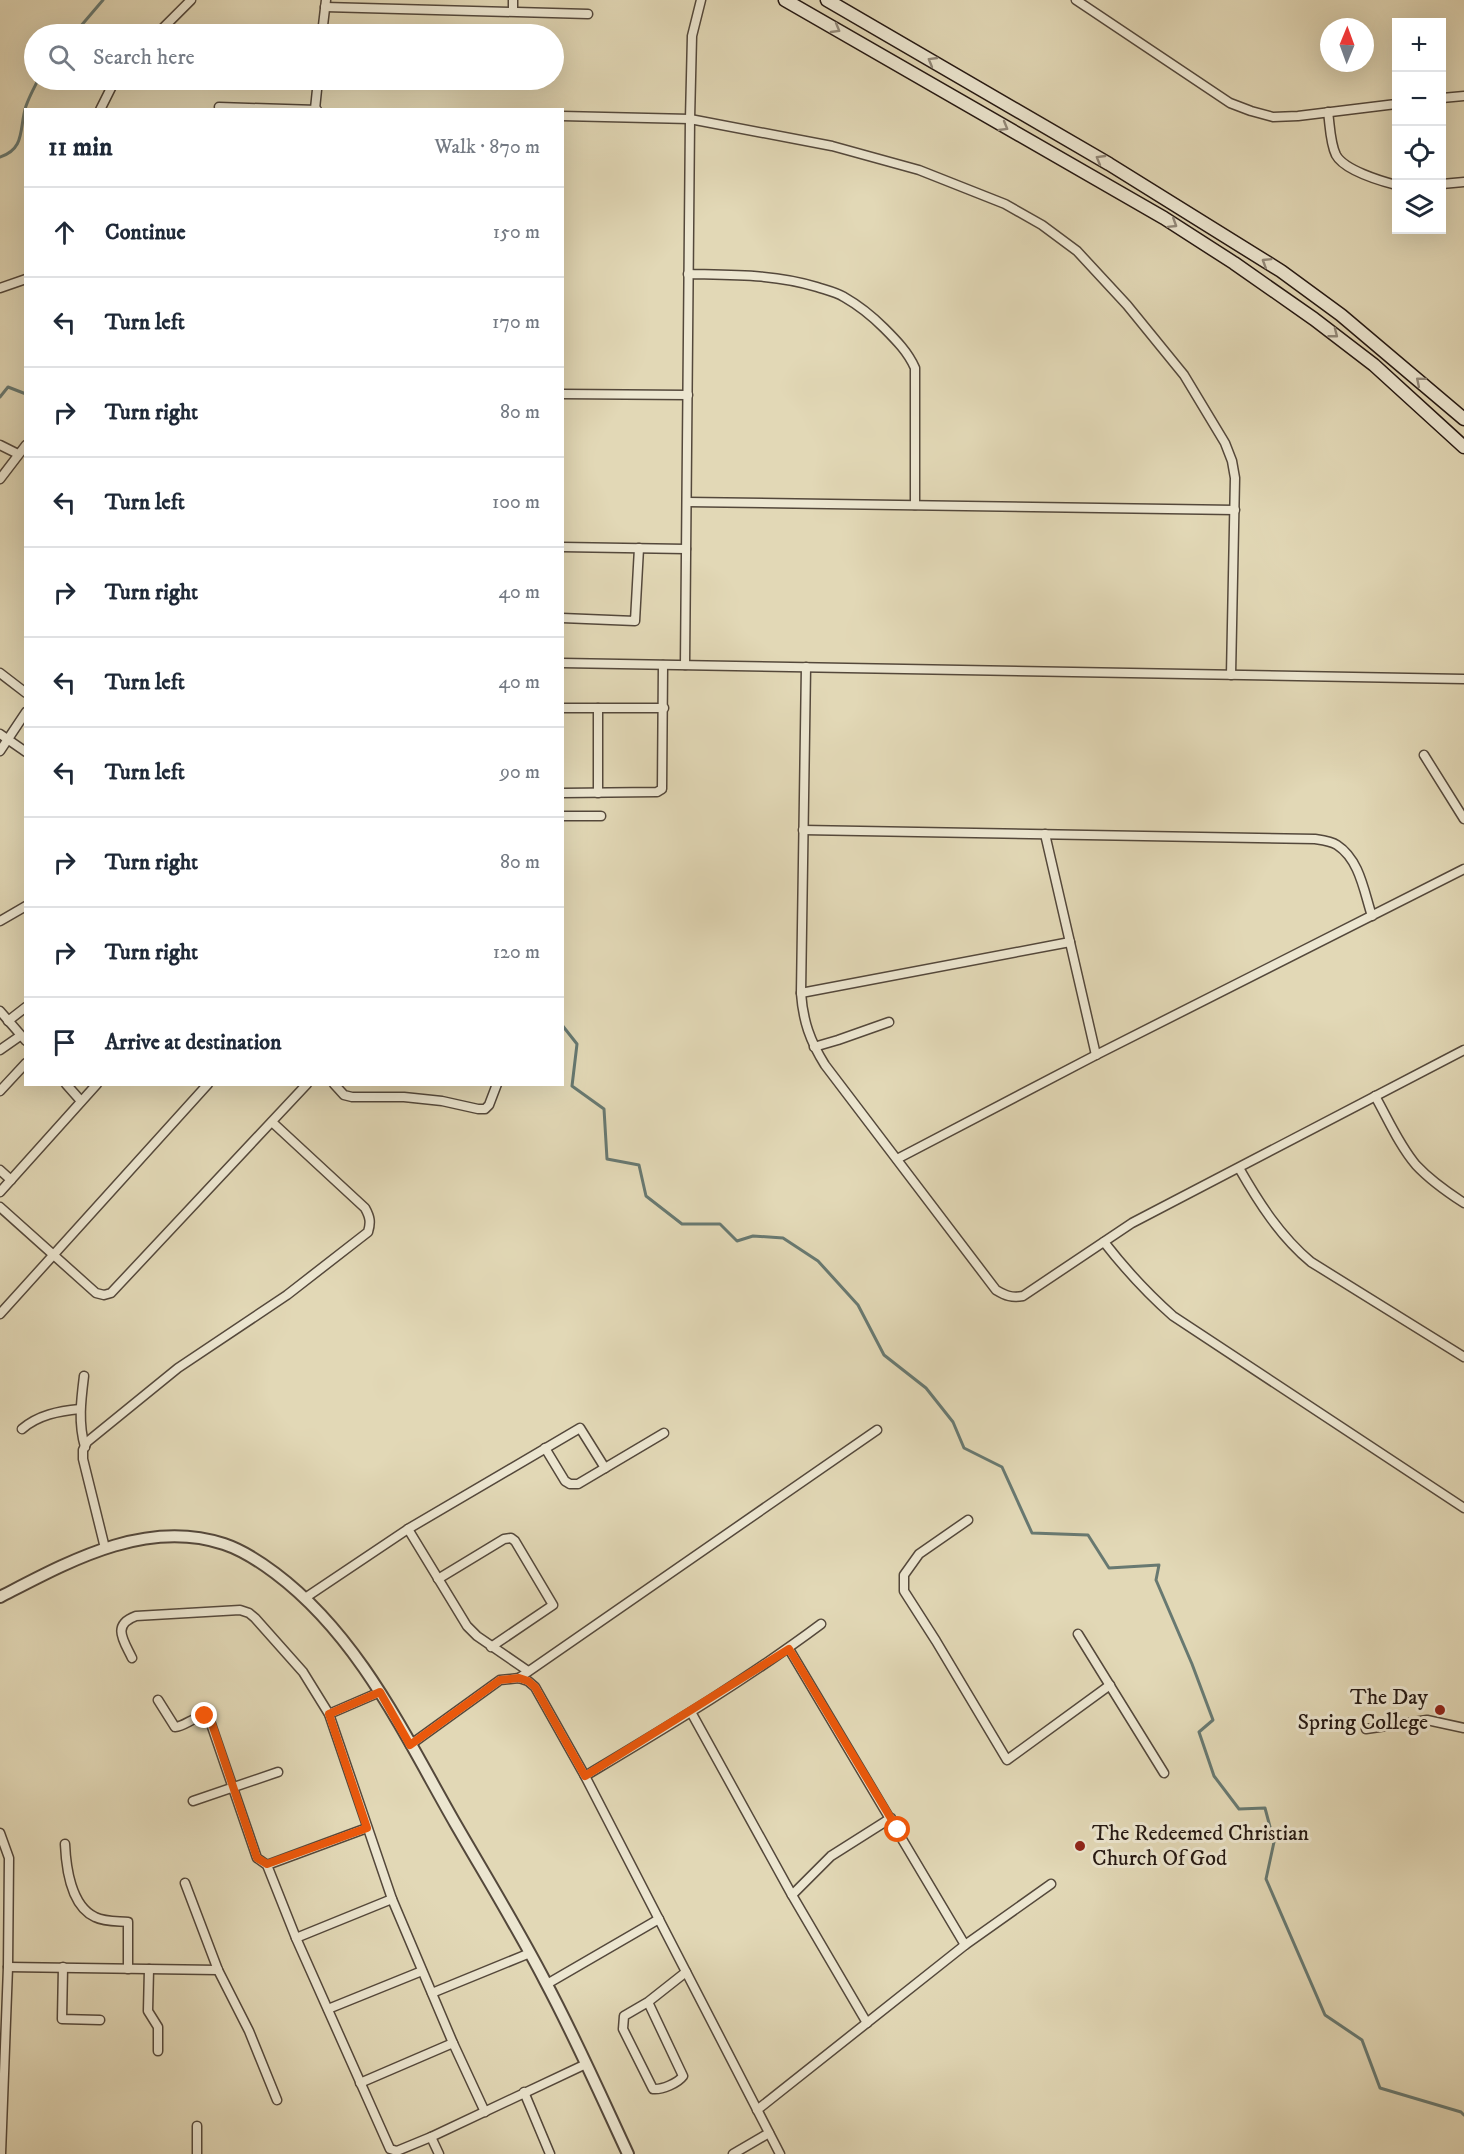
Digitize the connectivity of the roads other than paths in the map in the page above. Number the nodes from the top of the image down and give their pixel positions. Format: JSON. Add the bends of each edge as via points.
{"nodes":[{"id":1,"x":190,"y":0,"type":"edge"},
{"id":2,"x":513,"y":0,"type":"edge"},
{"id":3,"x":785,"y":0,"type":"edge"},
{"id":4,"x":827,"y":0,"type":"edge"},
{"id":5,"x":1076,"y":0,"type":"edge"},
{"id":6,"x":702,"y":1,"type":"edge"},
{"id":7,"x":325,"y":3,"type":"edge"},
{"id":8,"x":513,"y":11,"type":"junction"},
{"id":9,"x":588,"y":14,"type":"dead end"},
{"id":10,"x":167,"y":24,"type":"edge"},
{"id":11,"x":323,"y":24,"type":"edge"},
{"id":12,"x":110,"y":90,"type":"edge"},
{"id":13,"x":317,"y":90,"type":"edge"},
{"id":14,"x":1464,"y":96,"type":"edge"},
{"id":15,"x":1446,"y":98,"type":"edge"},
{"id":16,"x":1392,"y":104,"type":"edge"},
{"id":17,"x":219,"y":107,"type":"dead end"},
{"id":18,"x":101,"y":108,"type":"edge"},
{"id":19,"x":251,"y":108,"type":"edge"},
{"id":20,"x":316,"y":108,"type":"edge"},
{"id":21,"x":1328,"y":112,"type":"junction"},
{"id":22,"x":564,"y":116,"type":"edge"},
{"id":23,"x":690,"y":119,"type":"junction"},
{"id":24,"x":1464,"y":182,"type":"edge"},
{"id":25,"x":1392,"y":183,"type":"edge"},
{"id":26,"x":1446,"y":184,"type":"edge"},
{"id":27,"x":688,"y":274,"type":"junction"},
{"id":28,"x":24,"y":280,"type":"edge"},
{"id":29,"x":0,"y":288,"type":"edge"},
{"id":30,"x":564,"y":394,"type":"edge"},
{"id":31,"x":688,"y":394,"type":"junction"},
{"id":32,"x":1464,"y":419,"type":"edge"},
{"id":33,"x":0,"y":445,"type":"edge"},
{"id":34,"x":24,"y":447,"type":"edge"},
{"id":35,"x":1464,"y":447,"type":"edge"},
{"id":36,"x":18,"y":454,"type":"junction"},
{"id":37,"x":0,"y":479,"type":"edge"},
{"id":38,"x":687,"y":502,"type":"junction"},
{"id":39,"x":915,"y":505,"type":"junction"},
{"id":40,"x":1235,"y":510,"type":"junction"},
{"id":41,"x":564,"y":547,"type":"edge"},
{"id":42,"x":639,"y":548,"type":"junction"},
{"id":43,"x":686,"y":549,"type":"junction"},
{"id":44,"x":564,"y":618,"type":"edge"},
{"id":45,"x":564,"y":663,"type":"edge"},
{"id":46,"x":663,"y":665,"type":"junction"},
{"id":47,"x":685,"y":665,"type":"junction"},
{"id":48,"x":806,"y":667,"type":"junction"},
{"id":49,"x":0,"y":673,"type":"edge"},
{"id":50,"x":1231,"y":675,"type":"junction"},
{"id":51,"x":1464,"y":679,"type":"edge"},
{"id":52,"x":24,"y":691,"type":"edge"},
{"id":53,"x":564,"y":708,"type":"edge"},
{"id":54,"x":598,"y":708,"type":"junction"},
{"id":55,"x":664,"y":708,"type":"junction"},
{"id":56,"x":24,"y":714,"type":"edge"},
{"id":57,"x":4,"y":737,"type":"edge"},
{"id":58,"x":0,"y":751,"type":"edge"},
{"id":59,"x":24,"y":751,"type":"edge"},
{"id":60,"x":1424,"y":755,"type":"dead end"},
{"id":61,"x":564,"y":793,"type":"edge"},
{"id":62,"x":598,"y":793,"type":"junction"},
{"id":63,"x":564,"y":816,"type":"edge"},
{"id":64,"x":601,"y":816,"type":"dead end"},
{"id":65,"x":1464,"y":819,"type":"edge"},
{"id":66,"x":803,"y":830,"type":"junction"},
{"id":67,"x":1045,"y":834,"type":"junction"},
{"id":68,"x":1464,"y":869,"type":"edge"},
{"id":69,"x":24,"y":907,"type":"edge"},
{"id":70,"x":1372,"y":916,"type":"junction"},
{"id":71,"x":0,"y":921,"type":"edge"},
{"id":72,"x":1070,"y":942,"type":"junction"},
{"id":73,"x":801,"y":993,"type":"junction"},
{"id":74,"x":24,"y":1009,"type":"edge"},
{"id":75,"x":0,"y":1011,"type":"edge"},
{"id":76,"x":8,"y":1021,"type":"junction"},
{"id":77,"x":889,"y":1022,"type":"dead end"},
{"id":78,"x":23,"y":1038,"type":"edge"},
{"id":79,"x":814,"y":1047,"type":"junction"},
{"id":80,"x":0,"y":1050,"type":"edge"},
{"id":81,"x":1464,"y":1050,"type":"edge"},
{"id":82,"x":1096,"y":1055,"type":"junction"},
{"id":83,"x":24,"y":1065,"type":"edge"},
{"id":84,"x":68,"y":1086,"type":"edge"},
{"id":85,"x":95,"y":1086,"type":"edge"},
{"id":86,"x":206,"y":1086,"type":"edge"},
{"id":87,"x":305,"y":1086,"type":"edge"},
{"id":88,"x":336,"y":1086,"type":"edge"},
{"id":89,"x":496,"y":1086,"type":"edge"},
{"id":90,"x":0,"y":1091,"type":"edge"},
{"id":91,"x":1375,"y":1096,"type":"junction"},
{"id":92,"x":81,"y":1101,"type":"junction"},
{"id":93,"x":272,"y":1122,"type":"junction"},
{"id":94,"x":897,"y":1159,"type":"junction"},
{"id":95,"x":1239,"y":1168,"type":"junction"},
{"id":96,"x":0,"y":1170,"type":"edge"},
{"id":97,"x":11,"y":1180,"type":"junction"},
{"id":98,"x":0,"y":1192,"type":"edge"},
{"id":99,"x":1464,"y":1203,"type":"edge"},
{"id":100,"x":0,"y":1207,"type":"edge"},
{"id":101,"x":1104,"y":1242,"type":"junction"},
{"id":102,"x":52,"y":1255,"type":"junction"},
{"id":103,"x":0,"y":1314,"type":"edge"},
{"id":104,"x":1464,"y":1357,"type":"edge"},
{"id":105,"x":84,"y":1376,"type":"dead end"},
{"id":106,"x":80,"y":1409,"type":"junction"},
{"id":107,"x":22,"y":1429,"type":"dead end"},
{"id":108,"x":877,"y":1430,"type":"dead end"},
{"id":109,"x":664,"y":1433,"type":"dead end"},
{"id":110,"x":85,"y":1447,"type":"junction"},
{"id":111,"x":545,"y":1448,"type":"junction"},
{"id":112,"x":605,"y":1468,"type":"junction"},
{"id":113,"x":1464,"y":1509,"type":"edge"},
{"id":114,"x":968,"y":1520,"type":"dead end"},
{"id":115,"x":408,"y":1529,"type":"junction"},
{"id":116,"x":105,"y":1548,"type":"junction"},
{"id":117,"x":438,"y":1579,"type":"junction"},
{"id":118,"x":0,"y":1597,"type":"edge"},
{"id":119,"x":305,"y":1598,"type":"junction"},
{"id":120,"x":821,"y":1624,"type":"dead end"},
{"id":121,"x":1078,"y":1634,"type":"dead end"},
{"id":122,"x":492,"y":1647,"type":"junction"},
{"id":123,"x":789,"y":1649,"type":"junction"},
{"id":124,"x":132,"y":1658,"type":"dead end"},
{"id":125,"x":528,"y":1671,"type":"junction"},
{"id":126,"x":519,"y":1678,"type":"junction"},
{"id":127,"x":1110,"y":1684,"type":"junction"},
{"id":128,"x":380,"y":1692,"type":"junction"},
{"id":129,"x":158,"y":1700,"type":"dead end"},
{"id":130,"x":691,"y":1712,"type":"junction"},
{"id":131,"x":329,"y":1714,"type":"junction"},
{"id":132,"x":1464,"y":1728,"type":"edge"},
{"id":133,"x":1366,"y":1729,"type":"dead end"},
{"id":134,"x":410,"y":1745,"type":"junction"},
{"id":135,"x":278,"y":1772,"type":"dead end"},
{"id":136,"x":1164,"y":1773,"type":"dead end"},
{"id":137,"x":585,"y":1776,"type":"junction"},
{"id":138,"x":233,"y":1788,"type":"junction"},
{"id":139,"x":193,"y":1801,"type":"dead end"},
{"id":140,"x":891,"y":1818,"type":"junction"},
{"id":141,"x":367,"y":1828,"type":"junction"},
{"id":142,"x":0,"y":1833,"type":"edge"},
{"id":143,"x":65,"y":1844,"type":"dead end"},
{"id":144,"x":5,"y":1858,"type":"edge"},
{"id":145,"x":267,"y":1864,"type":"junction"},
{"id":146,"x":185,"y":1883,"type":"dead end"},
{"id":147,"x":1051,"y":1884,"type":"dead end"},
{"id":148,"x":792,"y":1895,"type":"junction"},
{"id":149,"x":392,"y":1899,"type":"junction"},
{"id":150,"x":659,"y":1919,"type":"junction"},
{"id":151,"x":296,"y":1938,"type":"junction"},
{"id":152,"x":965,"y":1945,"type":"junction"},
{"id":153,"x":530,"y":1953,"type":"junction"},
{"id":154,"x":8,"y":1966,"type":"junction"},
{"id":155,"x":63,"y":1968,"type":"junction"},
{"id":156,"x":128,"y":1969,"type":"junction"},
{"id":157,"x":149,"y":1969,"type":"junction"},
{"id":158,"x":218,"y":1971,"type":"junction"},
{"id":159,"x":422,"y":1971,"type":"junction"},
{"id":160,"x":686,"y":1972,"type":"junction"},
{"id":161,"x":547,"y":1984,"type":"junction"},
{"id":162,"x":432,"y":1993,"type":"junction"},
{"id":163,"x":648,"y":2002,"type":"junction"},
{"id":164,"x":328,"y":2010,"type":"junction"},
{"id":165,"x":100,"y":2020,"type":"dead end"},
{"id":166,"x":867,"y":2024,"type":"junction"},
{"id":167,"x":453,"y":2043,"type":"junction"},
{"id":168,"x":158,"y":2051,"type":"dead end"},
{"id":169,"x":586,"y":2064,"type":"junction"},
{"id":170,"x":360,"y":2084,"type":"junction"},
{"id":171,"x":525,"y":2092,"type":"junction"},
{"id":172,"x":277,"y":2100,"type":"dead end"},
{"id":173,"x":757,"y":2110,"type":"junction"},
{"id":174,"x":484,"y":2112,"type":"junction"},
{"id":175,"x":0,"y":2126,"type":"edge"},
{"id":176,"x":197,"y":2126,"type":"dead end"},
{"id":177,"x":769,"y":2133,"type":"junction"},
{"id":178,"x":431,"y":2137,"type":"junction"},
{"id":179,"x":1,"y":2154,"type":"edge"},
{"id":180,"x":197,"y":2154,"type":"edge"},
{"id":181,"x":439,"y":2154,"type":"edge"},
{"id":182,"x":550,"y":2154,"type":"edge"},
{"id":183,"x":628,"y":2154,"type":"edge"},
{"id":184,"x":734,"y":2154,"type":"edge"},
{"id":185,"x":780,"y":2154,"type":"edge"}],
"edges":[{"from":1,"to":10,"type":"street"},
{"from":2,"to":8,"type":"street"},
{"from":3,"to":35,"type":"main road","one_way":true,"via":[[1234,262],[1374,365]]},
{"from":32,"to":4,"type":"main road","one_way":true,"via":[[1341,315],[1281,271],[1109,164]]},
{"from":5,"to":21,"type":"street","via":[[1230,103],[1274,117]]},
{"from":6,"to":23,"type":"street","via":[[692,36]]},
{"from":7,"to":8,"type":"street"},
{"from":7,"to":11,"type":"street"},
{"from":8,"to":9,"type":"street"},
{"from":12,"to":18,"type":"street"},
{"from":13,"to":20,"type":"street"},
{"from":14,"to":15,"type":"street"},
{"from":16,"to":21,"type":"street"},
{"from":17,"to":19,"type":"street"},
{"from":21,"to":25,"type":"street","via":[[1337,156],[1350,167]]},
{"from":22,"to":23,"type":"street"},
{"from":23,"to":27,"type":"street"},
{"from":23,"to":40,"type":"street","via":[[832,146],[919,170],[1005,204],[1042,225],[1077,251],[1184,375],[1232,461]]},
{"from":24,"to":26,"type":"street"},
{"from":27,"to":31,"type":"street"},
{"from":27,"to":39,"type":"street","via":[[771,277],[842,295],[894,338],[915,368]]},
{"from":28,"to":29,"type":"street"},
{"from":30,"to":31,"type":"street"},
{"from":31,"to":38,"type":"street"},
{"from":33,"to":36,"type":"street"},
{"from":34,"to":36,"type":"street"},
{"from":36,"to":37,"type":"street"},
{"from":38,"to":39,"type":"street"},
{"from":38,"to":43,"type":"street"},
{"from":39,"to":40,"type":"street"},
{"from":40,"to":50,"type":"street"},
{"from":41,"to":42,"type":"street"},
{"from":42,"to":43,"type":"street"},
{"from":42,"to":44,"type":"street","via":[[635,621]]},
{"from":43,"to":47,"type":"street"},
{"from":45,"to":46,"type":"street"},
{"from":46,"to":47,"type":"street"},
{"from":46,"to":55,"type":"street"},
{"from":47,"to":48,"type":"street"},
{"from":48,"to":50,"type":"street"},
{"from":48,"to":66,"type":"street"},
{"from":49,"to":52,"type":"street"},
{"from":50,"to":51,"type":"street"},
{"from":53,"to":54,"type":"street"},
{"from":54,"to":55,"type":"street"},
{"from":54,"to":62,"type":"street"},
{"from":55,"to":62,"type":"street","via":[[662,789]]},
{"from":56,"to":57,"type":"street"},
{"from":57,"to":58,"type":"street"},
{"from":57,"to":59,"type":"street"},
{"from":60,"to":65,"type":"street"},
{"from":61,"to":62,"type":"street"},
{"from":63,"to":64,"type":"street"},
{"from":66,"to":67,"type":"street"},
{"from":66,"to":73,"type":"street"},
{"from":67,"to":70,"type":"street","via":[[1315,838],[1336,844],[1356,865]]},
{"from":67,"to":72,"type":"street"},
{"from":68,"to":70,"type":"street"},
{"from":69,"to":71,"type":"street"},
{"from":70,"to":82,"type":"street"},
{"from":72,"to":73,"type":"street"},
{"from":72,"to":82,"type":"street"},
{"from":73,"to":79,"type":"street","via":[[805,1024]]},
{"from":74,"to":76,"type":"street"},
{"from":75,"to":76,"type":"street"},
{"from":76,"to":78,"type":"street"},
{"from":77,"to":79,"type":"street"},
{"from":78,"to":80,"type":"street"},
{"from":79,"to":94,"type":"street"},
{"from":81,"to":91,"type":"street"},
{"from":82,"to":94,"type":"street"},
{"from":83,"to":90,"type":"street"},
{"from":84,"to":92,"type":"street"},
{"from":85,"to":92,"type":"street"},
{"from":86,"to":102,"type":"street"},
{"from":87,"to":93,"type":"street"},
{"from":88,"to":89,"type":"street","via":[[352,1097],[404,1097],[477,1109],[489,1105]]},
{"from":91,"to":95,"type":"street"},
{"from":91,"to":99,"type":"street","via":[[1417,1165]]},
{"from":92,"to":97,"type":"street"},
{"from":93,"to":102,"type":"street","via":[[111,1293],[96,1293]]},
{"from":93,"to":110,"type":"street","via":[[365,1208],[371,1224],[368,1232],[287,1295],[178,1368]]},
{"from":94,"to":101,"type":"street","via":[[996,1290],[1004,1295],[1023,1296]]},
{"from":95,"to":101,"type":"street"},
{"from":95,"to":104,"type":"street","via":[[1267,1213],[1311,1262]]},
{"from":96,"to":97,"type":"street"},
{"from":97,"to":98,"type":"street"},
{"from":100,"to":102,"type":"street"},
{"from":101,"to":113,"type":"street","via":[[1135,1280],[1173,1316]]},
{"from":102,"to":103,"type":"street"},
{"from":105,"to":106,"type":"street"},
{"from":106,"to":107,"type":"street","via":[[30,1421]]},
{"from":106,"to":110,"type":"street"},
{"from":108,"to":125,"type":"street"},
{"from":109,"to":112,"type":"street"},
{"from":110,"to":116,"type":"street","via":[[83,1459]]},
{"from":111,"to":112,"type":"street","via":[[570,1484],[578,1484]]},
{"from":111,"to":112,"type":"street","via":[[580,1428]]},
{"from":111,"to":115,"type":"street"},
{"from":114,"to":127,"type":"street","via":[[919,1554],[903,1575],[904,1591],[1007,1760]]},
{"from":115,"to":117,"type":"street"},
{"from":115,"to":119,"type":"street"},
{"from":116,"to":118,"type":"street"},
{"from":116,"to":119,"type":"street","via":[[174,1537],[223,1544],[265,1566]]},
{"from":117,"to":122,"type":"street","via":[[467,1626]]},
{"from":117,"to":122,"type":"street","via":[[504,1539],[515,1541],[553,1605]]},
{"from":119,"to":128,"type":"street"},
{"from":120,"to":123,"type":"street"},
{"from":121,"to":127,"type":"street"},
{"from":122,"to":125,"type":"street"},
{"from":123,"to":130,"type":"street"},
{"from":123,"to":140,"type":"street"},
{"from":124,"to":131,"type":"street","via":[[121,1634],[127,1620],[136,1616],[240,1610],[255,1618],[303,1672]]},
{"from":125,"to":126,"type":"street"},
{"from":126,"to":134,"type":"street","via":[[500,1680]]},
{"from":126,"to":137,"type":"street","via":[[535,1687]]},
{"from":127,"to":136,"type":"street"},
{"from":128,"to":131,"type":"street"},
{"from":128,"to":134,"type":"street"},
{"from":129,"to":138,"type":"street","via":[[175,1727],[199,1717],[209,1718]]},
{"from":130,"to":137,"type":"street"},
{"from":130,"to":148,"type":"street"},
{"from":131,"to":141,"type":"street"},
{"from":132,"to":133,"type":"street","via":[[1427,1720]]},
{"from":134,"to":153,"type":"street"},
{"from":135,"to":138,"type":"street"},
{"from":137,"to":150,"type":"street"},
{"from":138,"to":139,"type":"street"},
{"from":138,"to":145,"type":"street","via":[[257,1858]]},
{"from":140,"to":148,"type":"street","via":[[831,1856]]},
{"from":140,"to":152,"type":"street"},
{"from":141,"to":145,"type":"street"},
{"from":141,"to":149,"type":"street"},
{"from":142,"to":144,"type":"street"},
{"from":143,"to":156,"type":"street","via":[[67,1875],[83,1907],[94,1917],[128,1922]]},
{"from":144,"to":154,"type":"street"},
{"from":145,"to":151,"type":"street"},
{"from":146,"to":158,"type":"street"},
{"from":147,"to":152,"type":"street"},
{"from":148,"to":166,"type":"street"},
{"from":149,"to":151,"type":"street"},
{"from":149,"to":159,"type":"street"},
{"from":150,"to":160,"type":"street"},
{"from":150,"to":161,"type":"street"},
{"from":151,"to":164,"type":"street"},
{"from":152,"to":166,"type":"street"},
{"from":153,"to":161,"type":"street"},
{"from":153,"to":162,"type":"street"},
{"from":154,"to":155,"type":"street"},
{"from":154,"to":175,"type":"street"},
{"from":155,"to":156,"type":"street"},
{"from":155,"to":165,"type":"street","via":[[62,2019]]},
{"from":156,"to":157,"type":"street"},
{"from":157,"to":158,"type":"street"},
{"from":157,"to":168,"type":"street","via":[[148,2011],[158,2027]]},
{"from":158,"to":172,"type":"street","via":[[249,2031]]},
{"from":159,"to":162,"type":"street"},
{"from":159,"to":164,"type":"street"},
{"from":160,"to":163,"type":"street"},
{"from":160,"to":173,"type":"street"},
{"from":161,"to":169,"type":"street"},
{"from":162,"to":167,"type":"street"},
{"from":163,"to":163,"type":"street","via":[[683,2076],[659,2090],[653,2089],[623,2029],[624,2016]]},
{"from":164,"to":170,"type":"street"},
{"from":166,"to":173,"type":"street"},
{"from":167,"to":170,"type":"street"},
{"from":167,"to":174,"type":"street"},
{"from":169,"to":171,"type":"street"},
{"from":169,"to":183,"type":"street"},
{"from":170,"to":178,"type":"street","via":[[390,2149],[397,2151]]},
{"from":171,"to":174,"type":"street"},
{"from":171,"to":182,"type":"street"},
{"from":173,"to":177,"type":"street"},
{"from":174,"to":178,"type":"street"},
{"from":175,"to":179,"type":"street"},
{"from":176,"to":180,"type":"street"},
{"from":177,"to":184,"type":"street"},
{"from":177,"to":185,"type":"street"},
{"from":178,"to":181,"type":"street"}]}
